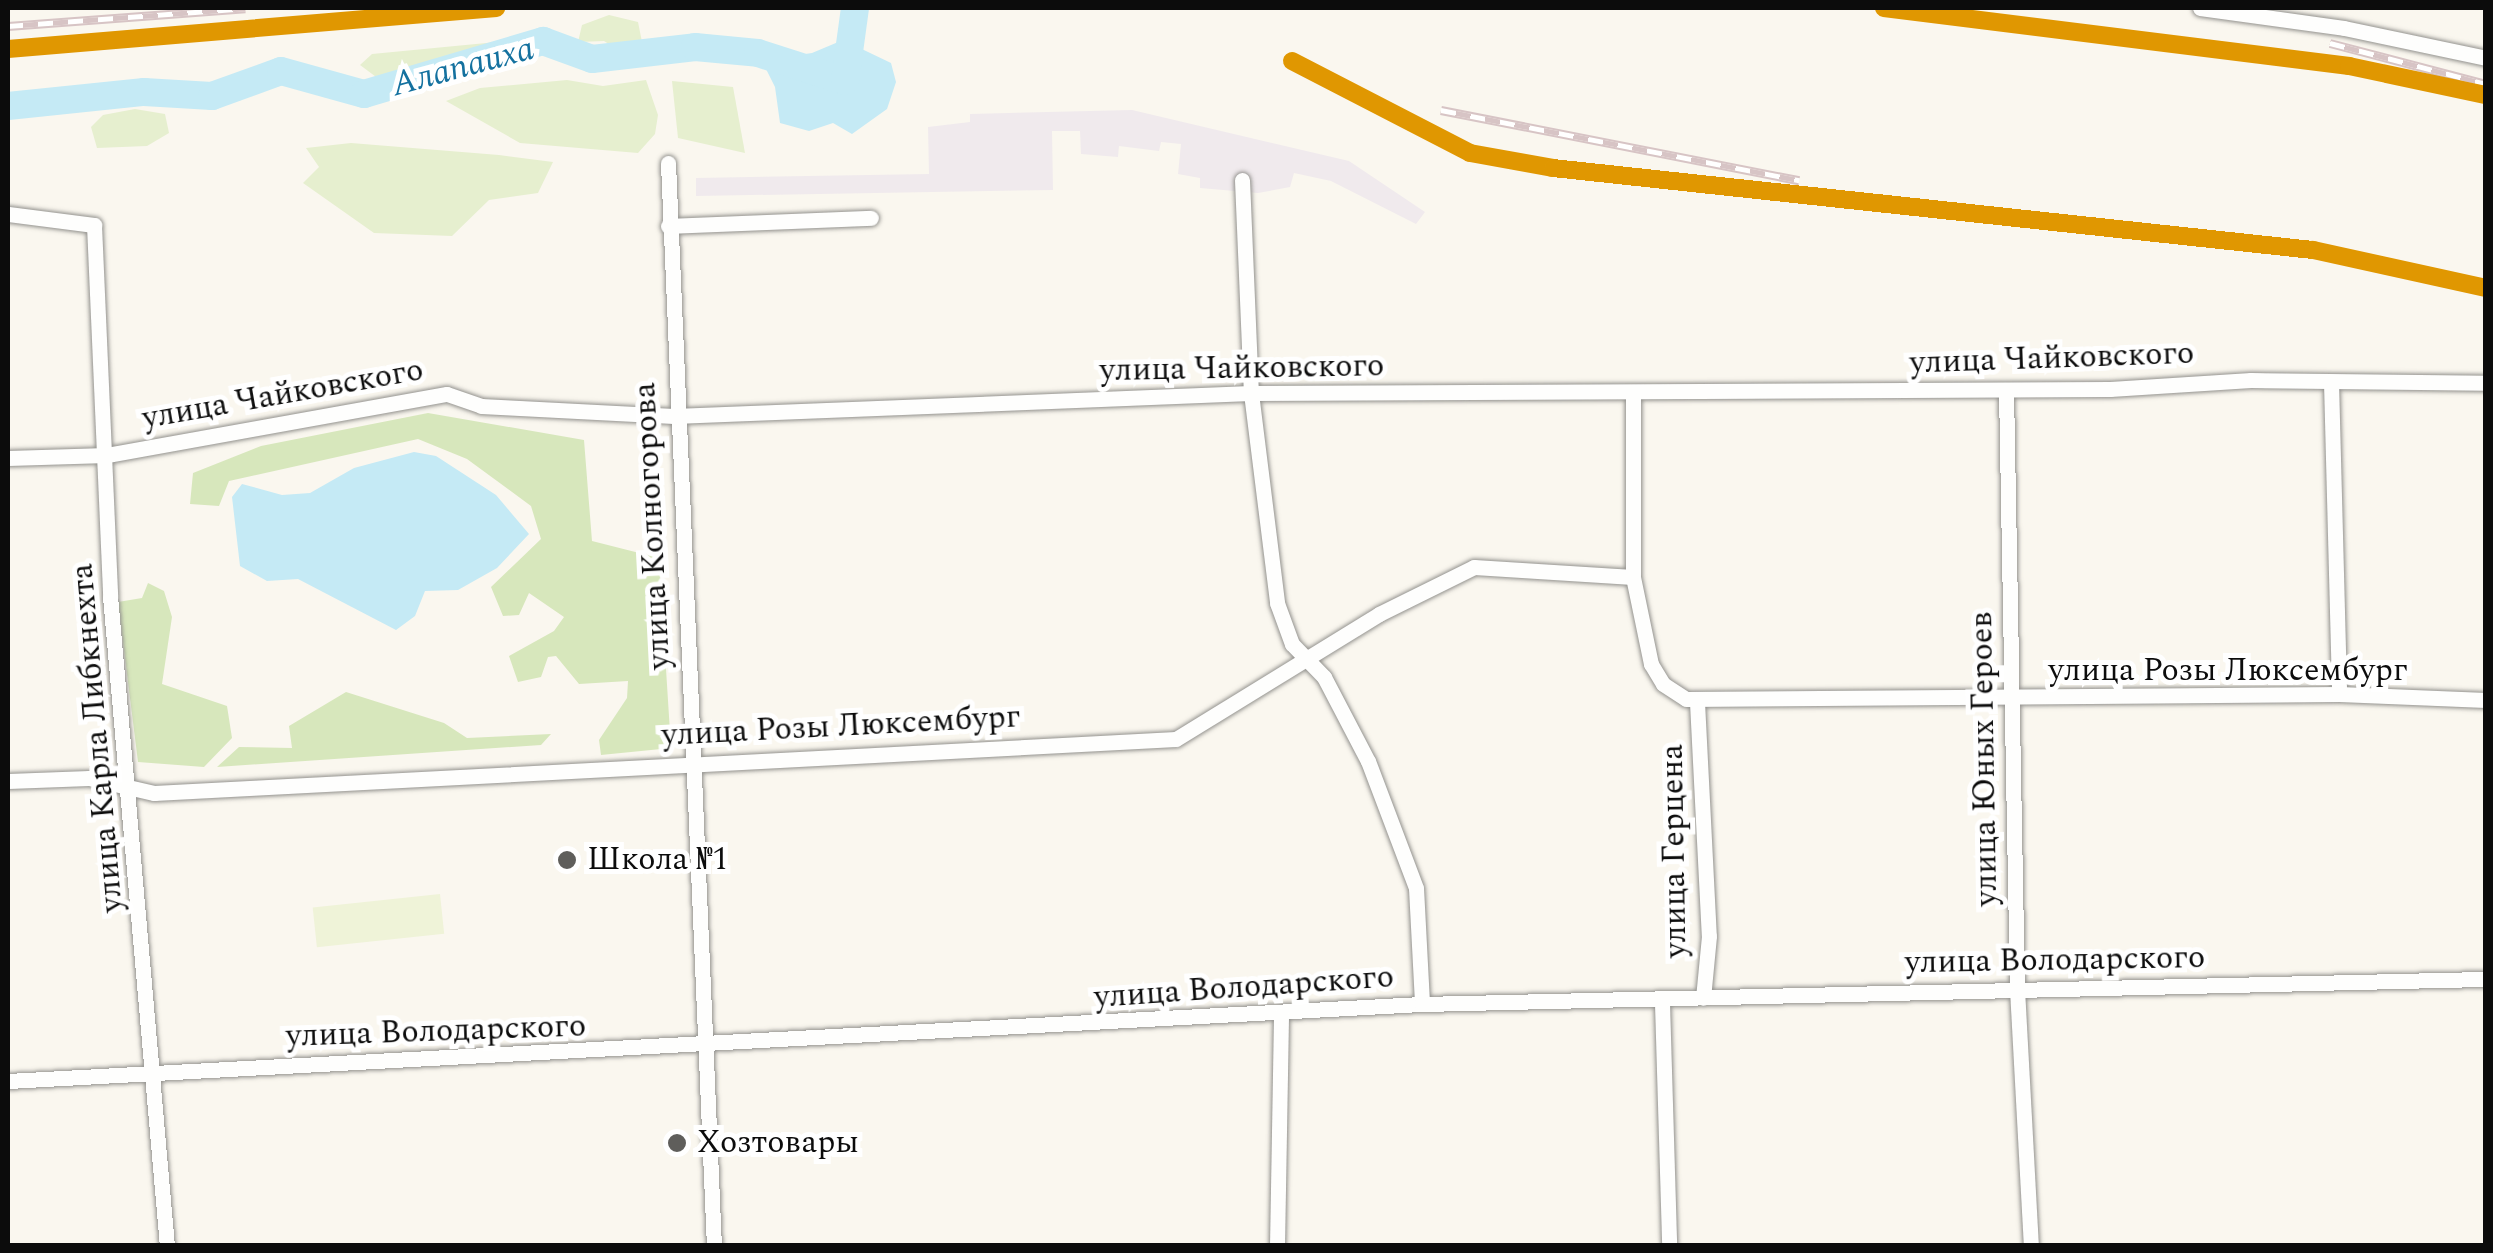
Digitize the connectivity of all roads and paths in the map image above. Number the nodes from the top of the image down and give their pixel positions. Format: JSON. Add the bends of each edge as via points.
{"nodes":[{"id":1,"x":2200,"y":8,"type":"edge"},
{"id":2,"x":2486,"y":58,"type":"edge"},
{"id":3,"x":668,"y":163,"type":"dead end"},
{"id":4,"x":1242,"y":180,"type":"dead end"},
{"id":5,"x":8,"y":214,"type":"edge"},
{"id":6,"x":871,"y":218,"type":"dead end"},
{"id":7,"x":668,"y":226,"type":"junction"},
{"id":8,"x":2332,"y":382,"type":"junction"},
{"id":9,"x":2486,"y":383,"type":"edge"},
{"id":10,"x":2006,"y":390,"type":"junction"},
{"id":11,"x":1252,"y":392,"type":"junction"},
{"id":12,"x":1633,"y":392,"type":"junction"},
{"id":13,"x":674,"y":416,"type":"junction"},
{"id":14,"x":107,"y":455,"type":"junction"},
{"id":15,"x":8,"y":458,"type":"edge"},
{"id":16,"x":1633,"y":577,"type":"junction"},
{"id":17,"x":1303,"y":660,"type":"junction"},
{"id":18,"x":2339,"y":694,"type":"junction"},
{"id":19,"x":2012,"y":700,"type":"junction"},
{"id":20,"x":2486,"y":700,"type":"edge"},
{"id":21,"x":1698,"y":702,"type":"junction"},
{"id":22,"x":692,"y":760,"type":"junction"},
{"id":23,"x":8,"y":781,"type":"edge"},
{"id":24,"x":128,"y":787,"type":"junction"},
{"id":25,"x":2486,"y":980,"type":"edge"},
{"id":26,"x":2017,"y":988,"type":"junction"},
{"id":27,"x":1703,"y":998,"type":"junction"},
{"id":28,"x":1662,"y":1003,"type":"junction"},
{"id":29,"x":1422,"y":1004,"type":"junction"},
{"id":30,"x":1280,"y":1015,"type":"junction"},
{"id":31,"x":708,"y":1048,"type":"junction"},
{"id":32,"x":155,"y":1071,"type":"junction"},
{"id":33,"x":8,"y":1081,"type":"edge"},
{"id":34,"x":167,"y":1246,"type":"edge"},
{"id":35,"x":714,"y":1246,"type":"edge"},
{"id":36,"x":1277,"y":1246,"type":"edge"},
{"id":37,"x":1669,"y":1246,"type":"edge"},
{"id":38,"x":2030,"y":1246,"type":"edge"}],
"edges":[{"from":1,"to":2,"type":"street","via":[[2344,28]]},
{"from":3,"to":7,"type":"street","name":"улица Колногорова"},
{"from":4,"to":11,"type":"street"},
{"from":5,"to":14,"type":"street","name":"улица Карла Либкнехта","via":[[94,225]]},
{"from":6,"to":7,"type":"street"},
{"from":7,"to":13,"type":"street","name":"улица Колногорова"},
{"from":8,"to":9,"type":"street","name":"улица Чайковского"},
{"from":8,"to":10,"type":"street","name":"улица Чайковского"},
{"from":8,"to":18,"type":"street"},
{"from":10,"to":12,"type":"street","name":"улица Чайковского"},
{"from":10,"to":19,"type":"street","name":"улица Юных Героев"},
{"from":11,"to":12,"type":"street","name":"улица Чайковского"},
{"from":11,"to":13,"type":"street","name":"улица Чайковского"},
{"from":11,"to":17,"type":"street","via":[[1277,604]]},
{"from":12,"to":16,"type":"street"},
{"from":13,"to":14,"type":"street","name":"улица Чайковского","via":[[480,406],[447,394]]},
{"from":13,"to":22,"type":"street","name":"улица Колногорова"},
{"from":14,"to":15,"type":"street","name":"улица Чайковского"},
{"from":14,"to":24,"type":"street","name":"улица Карла Либкнехта","via":[[110,596]]},
{"from":16,"to":17,"type":"street","name":"улица Розы Люксембург","via":[[1474,568]]},
{"from":16,"to":21,"type":"street","name":"улица Розы Люксембург","via":[[1651,664],[1673,692]]},
{"from":17,"to":22,"type":"street","name":"улица Розы Люксембург","via":[[1176,739]]},
{"from":17,"to":29,"type":"street","via":[[1324,677],[1368,762],[1416,888]]},
{"from":18,"to":19,"type":"street","name":"улица Розы Люксембург"},
{"from":18,"to":20,"type":"street","name":"улица Розы Люксембург"},
{"from":19,"to":21,"type":"street","name":"улица Розы Люксембург"},
{"from":19,"to":26,"type":"street","name":"улица Юных Героев"},
{"from":21,"to":27,"type":"street","name":"улица Герцена","via":[[1710,936]]},
{"from":22,"to":24,"type":"street","name":"улица Розы Люксембург","via":[[154,793]]},
{"from":22,"to":31,"type":"street","name":"улица Колногорова"},
{"from":23,"to":24,"type":"street","name":"улица Розы Люксембург","via":[[88,778]]},
{"from":24,"to":32,"type":"street","name":"улица Карла Либкнехта"},
{"from":25,"to":26,"type":"street","name":"улица Володарского"},
{"from":26,"to":27,"type":"street","name":"улица Володарского"},
{"from":26,"to":38,"type":"street","name":"улица Юных Героев"},
{"from":27,"to":28,"type":"street","name":"улица Володарского"},
{"from":28,"to":29,"type":"street","name":"улица Володарского"},
{"from":28,"to":37,"type":"street","name":"улица Герцена"},
{"from":29,"to":30,"type":"street","name":"улица Володарского"},
{"from":30,"to":31,"type":"street","name":"улица Володарского"},
{"from":30,"to":36,"type":"street"},
{"from":31,"to":32,"type":"street","name":"улица Володарского"},
{"from":31,"to":35,"type":"street","name":"улица Колногорова"},
{"from":32,"to":33,"type":"street","name":"улица Володарского"},
{"from":32,"to":34,"type":"street","name":"улица Карла Либкнехта"}]}
